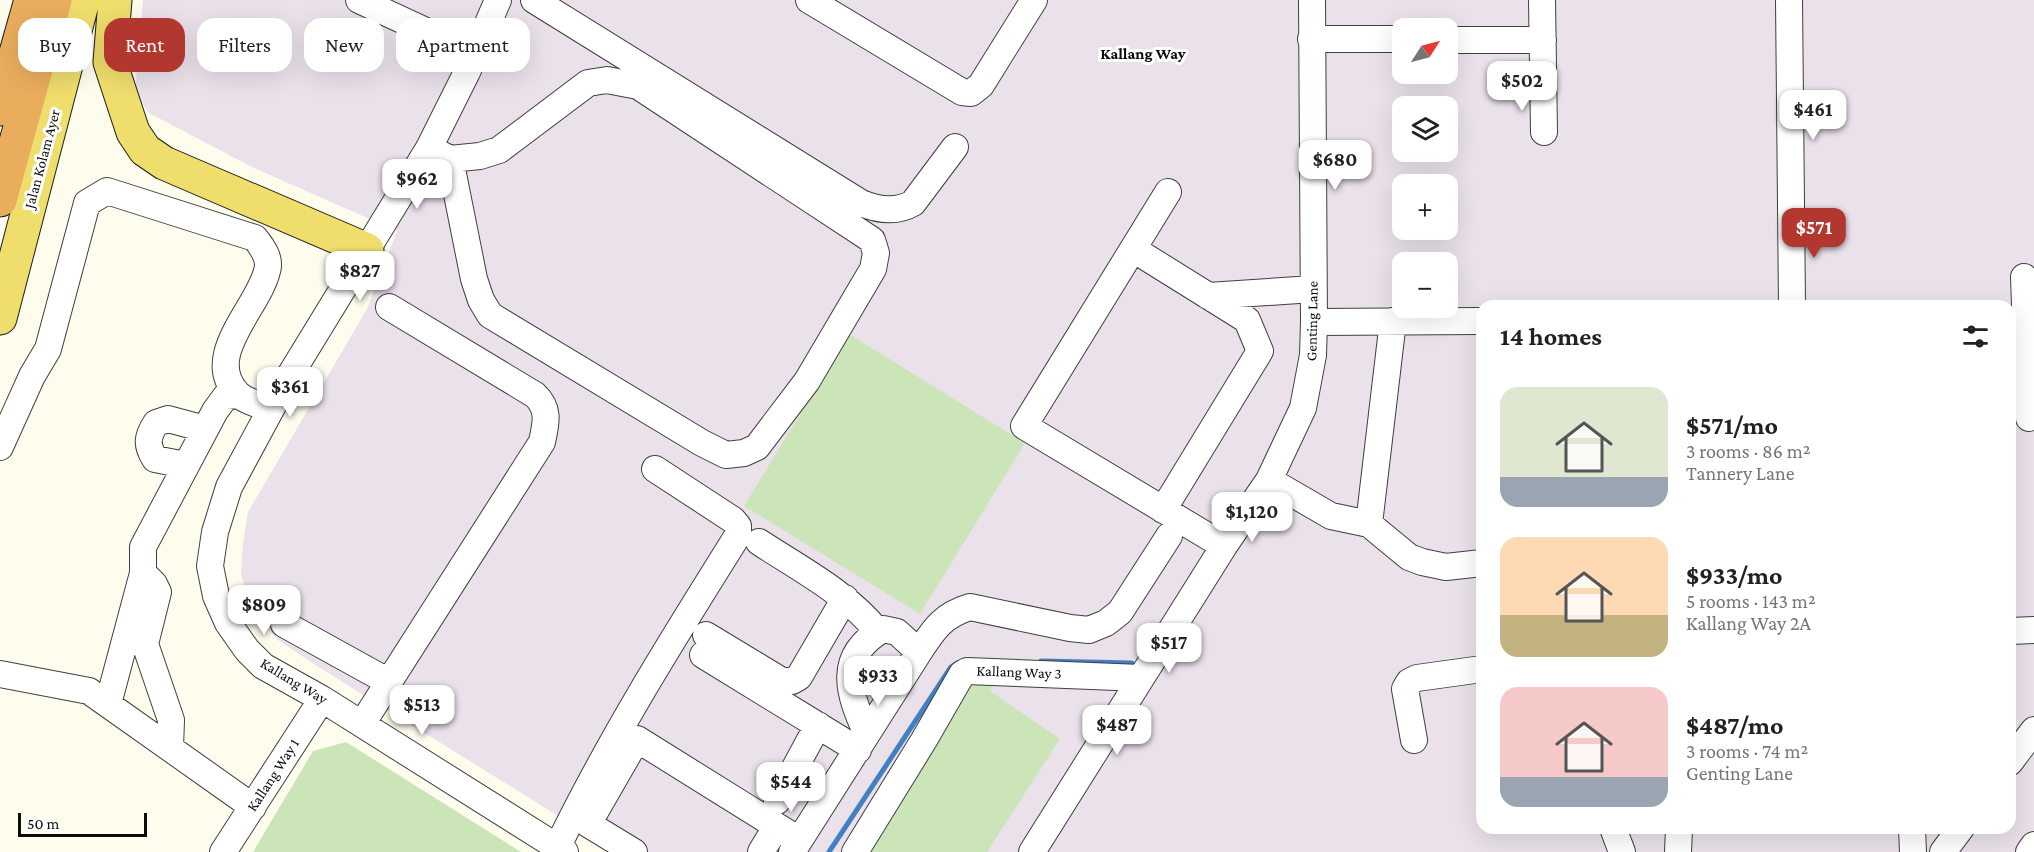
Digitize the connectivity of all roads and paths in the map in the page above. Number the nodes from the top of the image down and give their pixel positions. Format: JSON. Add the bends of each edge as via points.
{"nodes":[{"id":1,"x":31,"y":0,"type":"edge"},
{"id":2,"x":55,"y":0,"type":"edge"},
{"id":3,"x":83,"y":0,"type":"edge"},
{"id":4,"x":115,"y":0,"type":"edge"},
{"id":5,"x":359,"y":0,"type":"edge"},
{"id":6,"x":498,"y":0,"type":"edge"},
{"id":7,"x":534,"y":0,"type":"edge"},
{"id":8,"x":809,"y":0,"type":"edge"},
{"id":9,"x":1034,"y":0,"type":"edge"},
{"id":10,"x":1312,"y":0,"type":"edge"},
{"id":11,"x":1542,"y":0,"type":"edge"},
{"id":12,"x":1789,"y":0,"type":"edge"},
{"id":13,"x":398,"y":18,"type":"edge"},
{"id":14,"x":490,"y":18,"type":"edge"},
{"id":15,"x":1311,"y":39,"type":"junction"},
{"id":16,"x":1392,"y":39,"type":"edge"},
{"id":17,"x":1458,"y":40,"type":"edge"},
{"id":18,"x":1543,"y":40,"type":"junction"},
{"id":19,"x":469,"y":72,"type":"edge"},
{"id":20,"x":0,"y":109,"type":"edge"},
{"id":21,"x":1544,"y":132,"type":"dead end"},
{"id":22,"x":955,"y":147,"type":"dead end"},
{"id":23,"x":440,"y":153,"type":"junction"},
{"id":24,"x":1168,"y":192,"type":"dead end"},
{"id":25,"x":0,"y":200,"type":"edge"},
{"id":26,"x":1133,"y":249,"type":"junction"},
{"id":27,"x":367,"y":250,"type":"junction"},
{"id":28,"x":2024,"y":277,"type":"dead end"},
{"id":29,"x":1313,"y":289,"type":"junction"},
{"id":30,"x":1208,"y":296,"type":"junction"},
{"id":31,"x":1792,"y":300,"type":"edge"},
{"id":32,"x":389,"y":308,"type":"dead end"},
{"id":33,"x":0,"y":318,"type":"edge"},
{"id":34,"x":1393,"y":321,"type":"junction"},
{"id":35,"x":1476,"y":321,"type":"edge"},
{"id":36,"x":1314,"y":322,"type":"junction"},
{"id":37,"x":238,"y":395,"type":"junction"},
{"id":38,"x":270,"y":410,"type":"junction"},
{"id":39,"x":2024,"y":418,"type":"edge"},
{"id":40,"x":205,"y":429,"type":"junction"},
{"id":41,"x":0,"y":447,"type":"edge"},
{"id":42,"x":185,"y":465,"type":"junction"},
{"id":43,"x":655,"y":469,"type":"dead end"},
{"id":44,"x":1269,"y":480,"type":"junction"},
{"id":45,"x":1163,"y":510,"type":"junction"},
{"id":46,"x":1369,"y":524,"type":"junction"},
{"id":47,"x":1169,"y":536,"type":"dead end"},
{"id":48,"x":759,"y":542,"type":"dead end"},
{"id":49,"x":1224,"y":546,"type":"junction"},
{"id":50,"x":1476,"y":564,"type":"edge"},
{"id":51,"x":143,"y":573,"type":"junction"},
{"id":52,"x":845,"y":598,"type":"junction"},
{"id":53,"x":284,"y":624,"type":"dead end"},
{"id":54,"x":2034,"y":630,"type":"edge"},
{"id":55,"x":2016,"y":631,"type":"edge"},
{"id":56,"x":878,"y":632,"type":"junction"},
{"id":57,"x":919,"y":652,"type":"junction"},
{"id":58,"x":1476,"y":670,"type":"edge"},
{"id":59,"x":0,"y":674,"type":"edge"},
{"id":60,"x":1141,"y":678,"type":"junction"},
{"id":61,"x":389,"y":682,"type":"junction"},
{"id":62,"x":322,"y":699,"type":"junction"},
{"id":63,"x":108,"y":704,"type":"junction"},
{"id":64,"x":362,"y":724,"type":"junction"},
{"id":65,"x":818,"y":725,"type":"junction"},
{"id":66,"x":2034,"y":730,"type":"edge"},
{"id":67,"x":1414,"y":740,"type":"dead end"},
{"id":68,"x":863,"y":742,"type":"junction"},
{"id":69,"x":170,"y":748,"type":"junction"},
{"id":70,"x":2016,"y":754,"type":"edge"},
{"id":71,"x":777,"y":801,"type":"dead end"},
{"id":72,"x":253,"y":807,"type":"junction"},
{"id":73,"x":776,"y":826,"type":"junction"},
{"id":74,"x":1615,"y":834,"type":"edge"},
{"id":75,"x":1679,"y":834,"type":"edge"},
{"id":76,"x":1912,"y":834,"type":"edge"},
{"id":77,"x":1956,"y":834,"type":"edge"},
{"id":78,"x":2034,"y":844,"type":"edge"},
{"id":79,"x":795,"y":846,"type":"edge"},
{"id":80,"x":561,"y":850,"type":"edge"},
{"id":81,"x":223,"y":852,"type":"edge"},
{"id":82,"x":634,"y":852,"type":"edge"},
{"id":83,"x":760,"y":852,"type":"edge"},
{"id":84,"x":855,"y":852,"type":"edge"},
{"id":85,"x":1032,"y":852,"type":"edge"},
{"id":86,"x":1622,"y":852,"type":"edge"},
{"id":87,"x":1678,"y":852,"type":"edge"},
{"id":88,"x":1913,"y":852,"type":"edge"},
{"id":89,"x":1943,"y":852,"type":"edge"},
{"id":90,"x":2029,"y":852,"type":"edge"}],
"edges":[{"from":1,"to":20,"type":"highway"},
{"from":2,"to":25,"type":"highway"},
{"from":3,"to":33,"type":"main road","name":"Jalan Kolam Ayer"},
{"from":4,"to":27,"type":"main road","via":[[110,62],[133,132],[145,150],[164,163]]},
{"from":5,"to":13,"type":"street"},
{"from":6,"to":14,"type":"street","name":"Kallang Way"},
{"from":7,"to":22,"type":"street","via":[[877,210],[905,208],[912,203]]},
{"from":8,"to":9,"type":"street","via":[[962,92],[971,93],[981,85]]},
{"from":10,"to":15,"type":"street","name":"Genting Lane"},
{"from":11,"to":18,"type":"street"},
{"from":12,"to":31,"type":"street"},
{"from":15,"to":16,"type":"street"},
{"from":15,"to":29,"type":"street","name":"Genting Lane"},
{"from":17,"to":18,"type":"street"},
{"from":18,"to":21,"type":"street"},
{"from":19,"to":23,"type":"street","name":"Kallang Way"},
{"from":23,"to":23,"type":"street","via":[[480,156],[499,150],[588,83],[607,80],[638,86],[872,240],[876,253],[873,269],[807,381],[757,447],[726,455],[490,315],[474,279]]},
{"from":23,"to":27,"type":"street","name":"Kallang Way"},
{"from":24,"to":26,"type":"street"},
{"from":26,"to":30,"type":"street"},
{"from":26,"to":45,"type":"street","via":[[1024,426]]},
{"from":27,"to":38,"type":"street","name":"Kallang Way"},
{"from":28,"to":39,"type":"street"},
{"from":29,"to":30,"type":"street"},
{"from":29,"to":36,"type":"street","name":"Genting Lane"},
{"from":30,"to":45,"type":"street","via":[[1246,320],[1260,351]]},
{"from":32,"to":61,"type":"street","via":[[535,395],[547,415],[542,442]]},
{"from":34,"to":35,"type":"street"},
{"from":34,"to":36,"type":"street"},
{"from":34,"to":46,"type":"street"},
{"from":36,"to":44,"type":"street","name":"Genting Lane","via":[[1313,355],[1303,408]]},
{"from":37,"to":38,"type":"street"},
{"from":37,"to":40,"type":"street","via":[[226,396]]},
{"from":37,"to":41,"type":"street","via":[[226,374],[225,362],[229,346],[268,270],[266,250],[255,238],[107,191],[87,203],[48,349]]},
{"from":38,"to":62,"type":"street","name":"Kallang Way","via":[[229,487],[215,532],[210,566],[216,596],[228,623],[247,650],[263,666]]},
{"from":40,"to":42,"type":"street"},
{"from":40,"to":42,"type":"street","via":[[168,419],[156,423],[148,435],[148,449],[156,459]]},
{"from":42,"to":51,"type":"street","via":[[143,547]]},
{"from":43,"to":80,"type":"street","via":[[733,520],[738,535],[602,760]]},
{"from":44,"to":46,"type":"street","via":[[1331,516]]},
{"from":44,"to":49,"type":"street","name":"Genting Lane"},
{"from":45,"to":49,"type":"street"},
{"from":46,"to":50,"type":"street","via":[[1409,557],[1422,562],[1446,567]]},
{"from":47,"to":57,"type":"street","via":[[1120,612],[1106,623],[1089,630],[1070,628],[970,607],[942,620]]},
{"from":48,"to":52,"type":"street"},
{"from":49,"to":60,"type":"street","name":"Genting Lane"},
{"from":51,"to":63,"type":"street"},
{"from":51,"to":69,"type":"street","via":[[158,592],[145,644],[171,720]]},
{"from":52,"to":56,"type":"street"},
{"from":52,"to":65,"type":"street","via":[[799,677],[792,681],[782,681],[704,645]]},
{"from":53,"to":61,"type":"street"},
{"from":54,"to":55,"type":"street"},
{"from":56,"to":57,"type":"street","via":[[897,632]]},
{"from":56,"to":68,"type":"street","via":[[853,659],[849,678]]},
{"from":57,"to":68,"type":"street"},
{"from":58,"to":67,"type":"street","via":[[1409,682],[1405,689]]},
{"from":59,"to":63,"type":"street","via":[[89,691]]},
{"from":60,"to":84,"type":"street","name":"Kallang Way 3","via":[[966,670]]},
{"from":60,"to":85,"type":"street","name":"Genting Lane"},
{"from":61,"to":64,"type":"street"},
{"from":62,"to":64,"type":"street","name":"Kallang Way"},
{"from":62,"to":72,"type":"street","name":"Kallang Way 1"},
{"from":63,"to":69,"type":"street"},
{"from":64,"to":80,"type":"street","name":"Kallang Way"},
{"from":65,"to":68,"type":"street"},
{"from":65,"to":71,"type":"street"},
{"from":66,"to":70,"type":"street"},
{"from":68,"to":79,"type":"street"},
{"from":69,"to":72,"type":"street"},
{"from":72,"to":81,"type":"street","name":"Kallang Way 1"},
{"from":73,"to":79,"type":"street"},
{"from":73,"to":82,"type":"street","via":[[637,739],[588,824]]},
{"from":73,"to":83,"type":"street"},
{"from":74,"to":86,"type":"street"},
{"from":75,"to":87,"type":"street"},
{"from":76,"to":88,"type":"street"},
{"from":77,"to":89,"type":"street"},
{"from":78,"to":90,"type":"street"}]}
